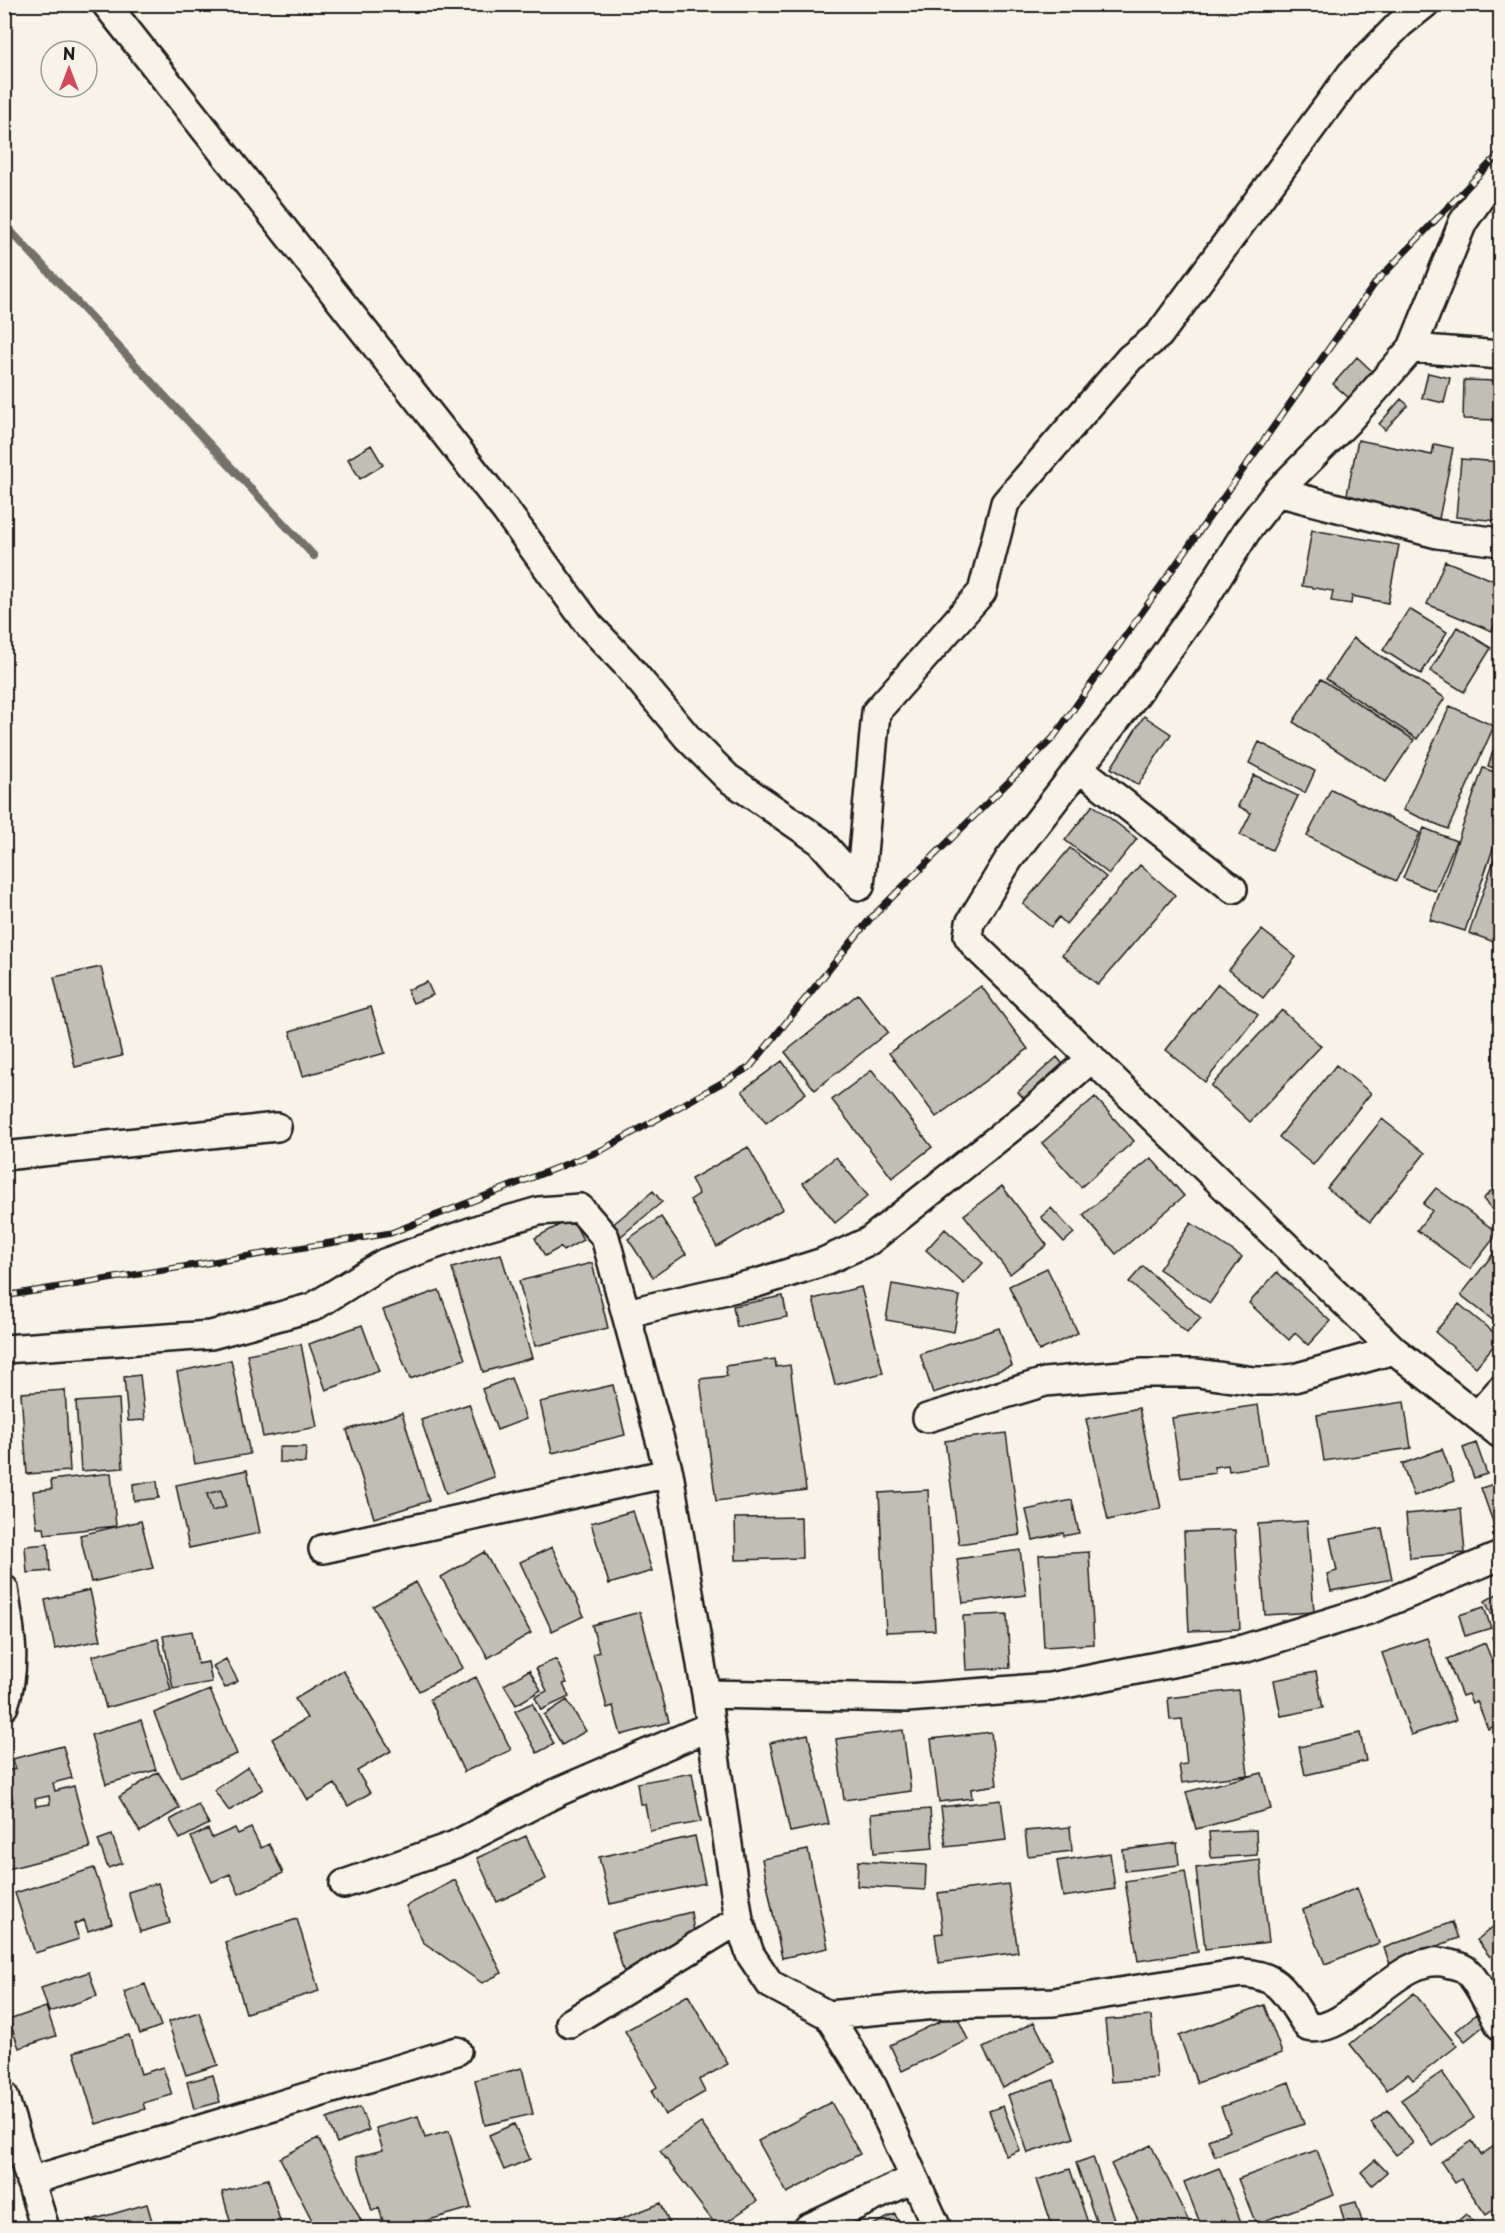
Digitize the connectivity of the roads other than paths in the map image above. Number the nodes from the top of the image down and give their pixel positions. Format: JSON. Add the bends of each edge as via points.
{"nodes":[{"id":1,"x":106,"y":4,"type":"edge"},
{"id":2,"x":1425,"y":4,"type":"edge"},
{"id":3,"x":1500,"y":177,"type":"edge"},
{"id":4,"x":1412,"y":348,"type":"junction"},
{"id":5,"x":1500,"y":355,"type":"edge"},
{"id":6,"x":1277,"y":492,"type":"junction"},
{"id":7,"x":1500,"y":542,"type":"edge"},
{"id":8,"x":1078,"y":768,"type":"junction"},
{"id":9,"x":1233,"y":889,"type":"dead end"},
{"id":10,"x":1092,"y":1058,"type":"junction"},
{"id":11,"x":277,"y":1127,"type":"dead end"},
{"id":12,"x":4,"y":1156,"type":"edge"},
{"id":13,"x":626,"y":1313,"type":"junction"},
{"id":14,"x":4,"y":1350,"type":"edge"},
{"id":15,"x":1394,"y":1350,"type":"junction"},
{"id":16,"x":1500,"y":1390,"type":"edge"},
{"id":17,"x":1478,"y":1415,"type":"junction"},
{"id":18,"x":927,"y":1418,"type":"dead end"},
{"id":19,"x":1500,"y":1434,"type":"edge"},
{"id":20,"x":669,"y":1473,"type":"junction"},
{"id":21,"x":323,"y":1549,"type":"dead end"},
{"id":22,"x":1500,"y":1557,"type":"edge"},
{"id":23,"x":4,"y":1589,"type":"edge"},
{"id":24,"x":706,"y":1694,"type":"junction"},
{"id":25,"x":4,"y":1706,"type":"edge"},
{"id":26,"x":711,"y":1726,"type":"junction"},
{"id":27,"x":344,"y":1884,"type":"dead end"},
{"id":28,"x":739,"y":1920,"type":"junction"},
{"id":29,"x":828,"y":2015,"type":"junction"},
{"id":30,"x":570,"y":2023,"type":"dead end"},
{"id":31,"x":1500,"y":2026,"type":"edge"},
{"id":32,"x":457,"y":2051,"type":"dead end"},
{"id":33,"x":4,"y":2096,"type":"edge"},
{"id":34,"x":913,"y":2179,"type":"junction"},
{"id":35,"x":30,"y":2181,"type":"junction"},
{"id":36,"x":45,"y":2229,"type":"edge"},
{"id":37,"x":808,"y":2229,"type":"edge"},
{"id":38,"x":937,"y":2229,"type":"edge"}],
"edges":[{"from":1,"to":2,"type":"street","via":[[506,511],[589,625],[728,778],[820,841],[860,886],[876,712],[982,592],[1005,504],[1130,358],[1159,335],[1351,74]]},
{"from":3,"to":4,"type":"street","via":[[1486,189],[1463,222]]},
{"from":4,"to":5,"type":"street"},
{"from":4,"to":6,"type":"street","via":[[1347,422]]},
{"from":6,"to":7,"type":"street","via":[[1437,534]]},
{"from":6,"to":8,"type":"street","via":[[1183,629]]},
{"from":8,"to":9,"type":"street"},
{"from":8,"to":10,"type":"street","via":[[1009,859],[970,923],[968,936]]},
{"from":10,"to":13,"type":"street","via":[[1031,1112],[868,1241],[824,1262],[758,1283]]},
{"from":10,"to":15,"type":"street"},
{"from":11,"to":12,"type":"street"},
{"from":13,"to":14,"type":"street","via":[[605,1237],[579,1208],[539,1211],[484,1227],[384,1263],[313,1307],[211,1335]]},
{"from":13,"to":20,"type":"street"},
{"from":15,"to":17,"type":"street"},
{"from":15,"to":18,"type":"street","via":[[1271,1381],[1197,1373],[1143,1373],[1045,1382]]},
{"from":16,"to":17,"type":"street"},
{"from":17,"to":19,"type":"street"},
{"from":20,"to":21,"type":"street"},
{"from":20,"to":24,"type":"street"},
{"from":22,"to":24,"type":"street","via":[[1369,1610],[1242,1648],[1050,1687],[907,1698]]},
{"from":23,"to":25,"type":"street","via":[[14,1662]]},
{"from":24,"to":26,"type":"street"},
{"from":26,"to":27,"type":"street","via":[[560,1791],[454,1845]]},
{"from":26,"to":28,"type":"street"},
{"from":28,"to":29,"type":"street","via":[[750,1954],[770,1984]]},
{"from":28,"to":30,"type":"street"},
{"from":29,"to":31,"type":"street","via":[[936,2005],[1054,2002],[1242,1973],[1260,1974],[1276,1981],[1308,2027],[1314,2029],[1340,2019],[1414,1965],[1442,1961],[1466,1969]]},
{"from":29,"to":34,"type":"street","via":[[873,2086]]},
{"from":32,"to":35,"type":"street"},
{"from":33,"to":35,"type":"street"},
{"from":34,"to":37,"type":"street"},
{"from":34,"to":38,"type":"street"},
{"from":35,"to":36,"type":"street"}]}
